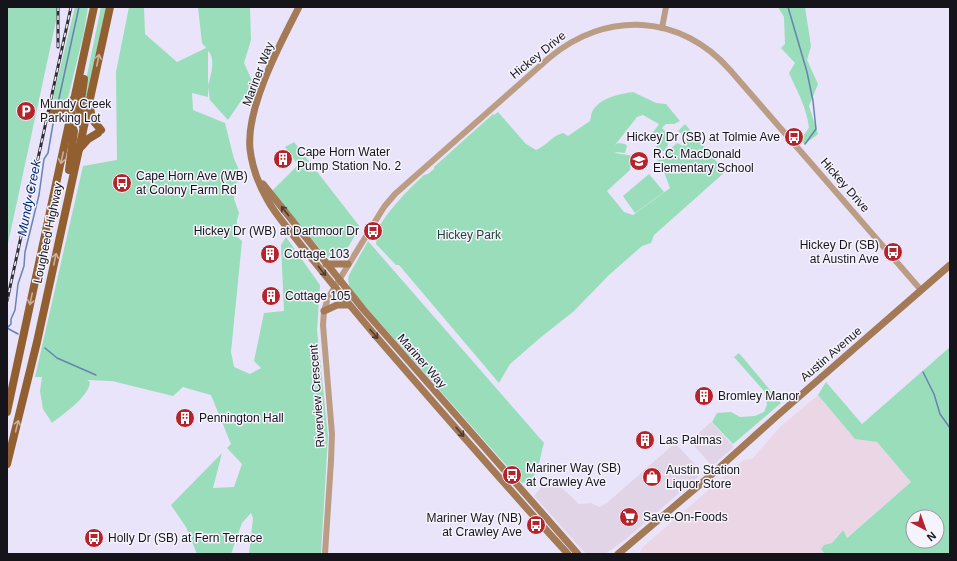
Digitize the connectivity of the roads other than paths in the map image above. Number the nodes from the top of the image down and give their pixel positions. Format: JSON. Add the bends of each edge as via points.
{"nodes":[{"id":1,"x":94,"y":7,"type":"edge"},
{"id":2,"x":110,"y":7,"type":"edge"},
{"id":3,"x":300,"y":7,"type":"edge"},
{"id":4,"x":666,"y":7,"type":"edge"},
{"id":5,"x":662,"y":28,"type":"junction"},
{"id":6,"x":89,"y":34,"type":"junction"},
{"id":7,"x":89,"y":98,"type":"junction"},
{"id":8,"x":75,"y":99,"type":"junction"},
{"id":9,"x":53,"y":112,"type":"dead end"},
{"id":10,"x":70,"y":120,"type":"junction"},
{"id":11,"x":84,"y":126,"type":"junction"},
{"id":12,"x":78,"y":150,"type":"junction"},
{"id":13,"x":257,"y":175,"type":"junction"},
{"id":14,"x":60,"y":234,"type":"junction"},
{"id":15,"x":326,"y":264,"type":"junction"},
{"id":16,"x":348,"y":264,"type":"junction"},
{"id":17,"x":950,"y":265,"type":"edge"},
{"id":18,"x":339,"y":280,"type":"junction"},
{"id":19,"x":334,"y":287,"type":"junction"},
{"id":20,"x":921,"y":290,"type":"junction"},
{"id":21,"x":349,"y":305,"type":"junction"},
{"id":22,"x":324,"y":311,"type":"junction"},
{"id":23,"x":7,"y":412,"type":"edge"},
{"id":24,"x":7,"y":464,"type":"edge"},
{"id":25,"x":325,"y":554,"type":"edge"},
{"id":26,"x":568,"y":554,"type":"edge"},
{"id":27,"x":578,"y":554,"type":"edge"},
{"id":28,"x":618,"y":554,"type":"edge"}],
"edges":[{"from":1,"to":6,"type":"main road","name":"Lougheed Highway"},
{"from":7,"to":2,"type":"main road","name":"Lougheed Highway","one_way":true},
{"from":3,"to":13,"type":"main road","name":"Mariner Way","via":[[270,66],[256,106],[250,140]]},
{"from":4,"to":5,"type":"street"},
{"from":5,"to":16,"type":"street","name":"Hickey Drive","via":[[638,25],[612,26],[584,35],[559,49],[395,194]]},
{"from":5,"to":20,"type":"street","name":"Hickey Drive","via":[[698,42],[723,62]]},
{"from":6,"to":8,"type":"main road","name":"Lougheed Highway"},
{"from":6,"to":11,"type":"main road","via":[[79,115]]},
{"from":7,"to":11,"type":"main road","name":"Lougheed Highway"},
{"from":7,"to":12,"type":"main road","via":[[92,118],[100,131]]},
{"from":8,"to":9,"type":"main road","via":[[65,109]]},
{"from":8,"to":10,"type":"main road","name":"Lougheed Highway"},
{"from":10,"to":14,"type":"main road","via":[[74,131]]},
{"from":10,"to":23,"type":"main road","name":"Lougheed Highway","one_way":true},
{"from":11,"to":12,"type":"main road","name":"Lougheed Highway"},
{"from":12,"to":14,"type":"main road","name":"Lougheed Highway"},
{"from":15,"to":13,"type":"main road","name":"Mariner Way","one_way":true},
{"from":13,"to":19,"type":"main road","name":"Mariner Way","one_way":true,"via":[[263,192],[273,208]]},
{"from":24,"to":14,"type":"main road","name":"Lougheed Highway","one_way":true},
{"from":15,"to":16,"type":"main road"},
{"from":15,"to":18,"type":"main road","name":"Mariner Way"},
{"from":16,"to":18,"type":"street","name":"Hickey Drive"},
{"from":17,"to":20,"type":"main road","name":"Austin Avenue"},
{"from":18,"to":19,"type":"street","name":"Hickey Drive"},
{"from":18,"to":27,"type":"main road","name":"Mariner Way"},
{"from":19,"to":21,"type":"main road","name":"Mariner Way"},
{"from":19,"to":22,"type":"street","name":"Riverview Crescent"},
{"from":20,"to":28,"type":"main road","name":"Austin Avenue"},
{"from":21,"to":22,"type":"main road","via":[[337,305]]},
{"from":21,"to":26,"type":"main road","name":"Mariner Way","one_way":true},
{"from":22,"to":25,"type":"street","name":"Riverview Crescent","via":[[323,336],[332,441]]}]}
